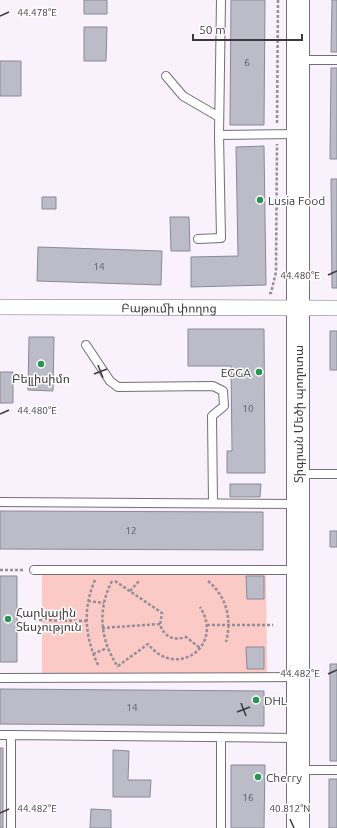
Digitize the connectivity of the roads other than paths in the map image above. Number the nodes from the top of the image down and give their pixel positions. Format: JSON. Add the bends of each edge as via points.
{"nodes":[{"id":1,"x":221,"y":0,"type":"edge"},
{"id":2,"x":298,"y":0,"type":"edge"},
{"id":3,"x":298,"y":60,"type":"junction"},
{"id":4,"x":337,"y":60,"type":"edge"},
{"id":5,"x":166,"y":76,"type":"dead end"},
{"id":6,"x":219,"y":117,"type":"junction"},
{"id":7,"x":298,"y":134,"type":"junction"},
{"id":8,"x":219,"y":135,"type":"junction"},
{"id":9,"x":198,"y":239,"type":"dead end"},
{"id":10,"x":0,"y":307,"type":"edge"},
{"id":11,"x":298,"y":308,"type":"junction"},
{"id":12,"x":337,"y":308,"type":"edge"},
{"id":13,"x":86,"y":345,"type":"dead end"},
{"id":14,"x":298,"y":474,"type":"junction"},
{"id":15,"x":337,"y":474,"type":"edge"},
{"id":16,"x":0,"y":502,"type":"edge"},
{"id":17,"x":214,"y":503,"type":"junction"},
{"id":18,"x":298,"y":504,"type":"junction"},
{"id":19,"x":34,"y":570,"type":"road end"},
{"id":20,"x":298,"y":570,"type":"junction"},
{"id":21,"x":298,"y":677,"type":"junction"},
{"id":22,"x":0,"y":678,"type":"edge"},
{"id":23,"x":0,"y":735,"type":"edge"},
{"id":24,"x":11,"y":735,"type":"junction"},
{"id":25,"x":221,"y":737,"type":"junction"},
{"id":26,"x":298,"y":738,"type":"junction"},
{"id":27,"x":298,"y":770,"type":"junction"},
{"id":28,"x":337,"y":770,"type":"edge"},
{"id":29,"x":11,"y":828,"type":"edge"},
{"id":30,"x":221,"y":828,"type":"edge"},
{"id":31,"x":298,"y":828,"type":"edge"}],
"edges":[{"from":1,"to":6,"type":"lane"},
{"from":2,"to":3,"type":"main road","name":"Տիգրան Մեծի պողոտա"},
{"from":3,"to":4,"type":"lane"},
{"from":3,"to":7,"type":"main road","name":"Տիգրան Մեծի պողոտա"},
{"from":5,"to":6,"type":"lane","via":[[183,96]]},
{"from":6,"to":8,"type":"lane"},
{"from":7,"to":8,"type":"lane"},
{"from":7,"to":11,"type":"main road","name":"Տիգրան Մեծի պողոտա"},
{"from":8,"to":9,"type":"lane","via":[[221,238]]},
{"from":10,"to":11,"type":"street","name":"Բաթումի փողոց"},
{"from":11,"to":12,"type":"street","name":"Բաթումի փողոց"},
{"from":11,"to":14,"type":"main road","name":"Տիգրան Մեծի պողոտա"},
{"from":13,"to":17,"type":"lane","via":[[110,381],[118,387],[214,386],[223,390],[224,406],[212,416]]},
{"from":14,"to":15,"type":"lane"},
{"from":14,"to":18,"type":"main road","name":"Տիգրան Մեծի պողոտա"},
{"from":16,"to":17,"type":"lane"},
{"from":17,"to":18,"type":"lane"},
{"from":18,"to":20,"type":"main road","name":"Տիգրան Մեծի պողոտա"},
{"from":19,"to":20,"type":"lane"},
{"from":20,"to":21,"type":"main road","name":"Տիգրան Մեծի պողոտա"},
{"from":21,"to":22,"type":"lane"},
{"from":21,"to":26,"type":"main road","name":"Տիգրան Մեծի պողոտա"},
{"from":23,"to":24,"type":"lane"},
{"from":24,"to":25,"type":"lane"},
{"from":24,"to":29,"type":"lane"},
{"from":25,"to":26,"type":"lane"},
{"from":25,"to":30,"type":"lane"},
{"from":26,"to":27,"type":"main road","name":"Տիգրան Մեծի պողոտա"},
{"from":27,"to":28,"type":"lane"},
{"from":27,"to":31,"type":"main road","name":"Տիգրան Մեծի պողոտա"}]}
